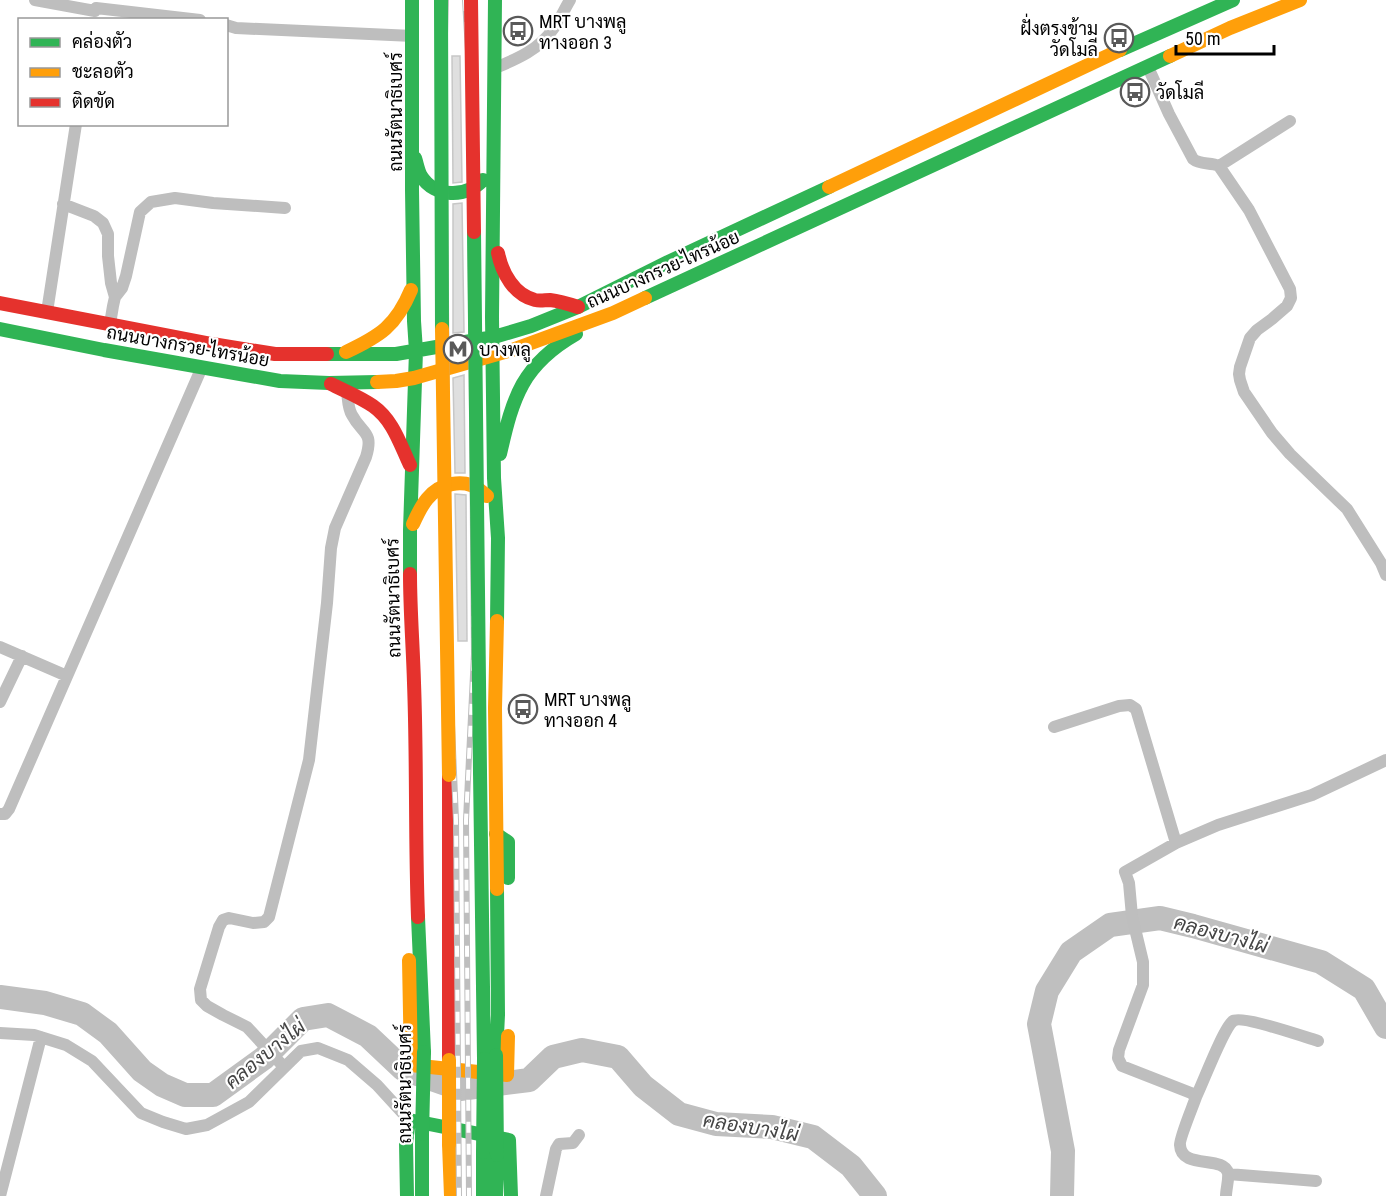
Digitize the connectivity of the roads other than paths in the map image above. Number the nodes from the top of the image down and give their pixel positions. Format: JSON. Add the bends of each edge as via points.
{"nodes":[{"id":1,"x":35,"y":0,"type":"edge"},
{"id":2,"x":412,"y":0,"type":"edge"},
{"id":3,"x":441,"y":0,"type":"edge"},
{"id":4,"x":471,"y":0,"type":"edge"},
{"id":5,"x":495,"y":0,"type":"edge"},
{"id":6,"x":570,"y":0,"type":"edge"},
{"id":7,"x":1233,"y":0,"type":"edge"},
{"id":8,"x":1300,"y":0,"type":"edge"},
{"id":9,"x":95,"y":10,"type":"edge"},
{"id":10,"x":179,"y":18,"type":"edge"},
{"id":11,"x":228,"y":26,"type":"edge"},
{"id":12,"x":413,"y":36,"type":"junction"},
{"id":13,"x":1137,"y":43,"type":"junction"},
{"id":14,"x":1148,"y":67,"type":"junction"},
{"id":15,"x":495,"y":68,"type":"junction"},
{"id":16,"x":1290,"y":121,"type":"dead end"},
{"id":17,"x":76,"y":126,"type":"edge"},
{"id":18,"x":413,"y":142,"type":"junction"},
{"id":19,"x":494,"y":149,"type":"junction"},
{"id":20,"x":1219,"y":166,"type":"junction"},
{"id":21,"x":493,"y":201,"type":"junction"},
{"id":22,"x":63,"y":204,"type":"junction"},
{"id":23,"x":285,"y":208,"type":"dead end"},
{"id":24,"x":414,"y":280,"type":"junction"},
{"id":25,"x":115,"y":297,"type":"junction"},
{"id":26,"x":0,"y":303,"type":"edge"},
{"id":27,"x":578,"y":307,"type":"junction"},
{"id":28,"x":46,"y":312,"type":"junction"},
{"id":29,"x":613,"y":313,"type":"junction"},
{"id":30,"x":110,"y":324,"type":"junction"},
{"id":31,"x":0,"y":329,"type":"edge"},
{"id":32,"x":494,"y":337,"type":"junction"},
{"id":33,"x":416,"y":351,"type":"junction"},
{"id":34,"x":342,"y":354,"type":"junction"},
{"id":35,"x":493,"y":356,"type":"junction"},
{"id":36,"x":202,"y":368,"type":"junction"},
{"id":37,"x":360,"y":368,"type":"junction"},
{"id":38,"x":414,"y":378,"type":"junction"},
{"id":39,"x":329,"y":383,"type":"junction"},
{"id":40,"x":347,"y":392,"type":"junction"},
{"id":41,"x":412,"y":469,"type":"junction"},
{"id":42,"x":494,"y":478,"type":"junction"},
{"id":43,"x":497,"y":522,"type":"junction"},
{"id":44,"x":410,"y":530,"type":"junction"},
{"id":45,"x":1383,"y":562,"type":"edge"},
{"id":46,"x":1386,"y":575,"type":"edge"},
{"id":47,"x":0,"y":647,"type":"edge"},
{"id":48,"x":22,"y":656,"type":"junction"},
{"id":49,"x":67,"y":676,"type":"junction"},
{"id":50,"x":0,"y":702,"type":"edge"},
{"id":51,"x":1053,"y":727,"type":"dead end"},
{"id":52,"x":1386,"y":760,"type":"edge"},
{"id":53,"x":0,"y":814,"type":"edge"},
{"id":54,"x":415,"y":834,"type":"junction"},
{"id":55,"x":496,"y":834,"type":"junction"},
{"id":56,"x":1176,"y":843,"type":"junction"},
{"id":57,"x":0,"y":1033,"type":"edge"},
{"id":58,"x":41,"y":1037,"type":"junction"},
{"id":59,"x":1318,"y":1041,"type":"dead end"},
{"id":60,"x":490,"y":1057,"type":"junction"},
{"id":61,"x":280,"y":1063,"type":"junction"},
{"id":62,"x":1196,"y":1097,"type":"junction"},
{"id":63,"x":409,"y":1120,"type":"junction"},
{"id":64,"x":579,"y":1135,"type":"dead end"},
{"id":65,"x":490,"y":1154,"type":"junction"},
{"id":66,"x":1228,"y":1174,"type":"junction"},
{"id":67,"x":1316,"y":1181,"type":"dead end"},
{"id":68,"x":0,"y":1196,"type":"edge"},
{"id":69,"x":407,"y":1196,"type":"edge"},
{"id":70,"x":422,"y":1196,"type":"edge"},
{"id":71,"x":451,"y":1196,"type":"edge"},
{"id":72,"x":483,"y":1196,"type":"edge"},
{"id":73,"x":496,"y":1196,"type":"edge"},
{"id":74,"x":511,"y":1196,"type":"edge"},
{"id":75,"x":546,"y":1196,"type":"edge"},
{"id":76,"x":1226,"y":1196,"type":"edge"}],
"edges":[{"from":1,"to":9,"type":"street"},
{"from":2,"to":12,"type":"main road","name":"ถนนรัตนาธิเบศร์"},
{"from":3,"to":71,"type":"main road","bridge":true},
{"from":4,"to":60,"type":"main road","bridge":true,"via":[[480,772]]},
{"from":5,"to":15,"type":"main road"},
{"from":6,"to":15,"type":"street","via":[[552,31],[531,51]]},
{"from":7,"to":13,"type":"main road","name":"ถนนบางกรวย-ไทรน้อย"},
{"from":8,"to":14,"type":"main road","name":"ถนนบางกรวย-ไทรน้อย"},
{"from":9,"to":10,"type":"street"},
{"from":11,"to":12,"type":"street"},
{"from":12,"to":18,"type":"main road","name":"ถนนรัตนาธิเบศร์"},
{"from":13,"to":14,"type":"main road"},
{"from":13,"to":27,"type":"main road","name":"ถนนบางกรวย-ไทรน้อย"},
{"from":14,"to":20,"type":"street","via":[[1193,159]]},
{"from":14,"to":29,"type":"main road","name":"ถนนบางกรวย-ไทรน้อย"},
{"from":15,"to":19,"type":"main road"},
{"from":16,"to":20,"type":"street"},
{"from":17,"to":22,"type":"street"},
{"from":18,"to":19,"type":"main road","via":[[421,177],[441,192],[455,194],[481,184],[488,174]]},
{"from":18,"to":24,"type":"main road","name":"ถนนรัตนาธิเบศร์"},
{"from":19,"to":21,"type":"main road"},
{"from":20,"to":45,"type":"street","via":[[1249,210],[1291,292],[1287,306],[1250,338],[1239,374],[1244,392],[1272,433],[1347,510]]},
{"from":21,"to":27,"type":"main road","via":[[498,257],[507,278],[522,294]]},
{"from":21,"to":32,"type":"main road"},
{"from":22,"to":25,"type":"street","via":[[103,223],[108,234]]},
{"from":22,"to":28,"type":"street"},
{"from":23,"to":25,"type":"street","via":[[176,198],[151,202],[140,212],[126,276]]},
{"from":24,"to":33,"type":"main road","name":"ถนนรัตนาธิเบศร์"},
{"from":24,"to":34,"type":"main road","via":[[407,302],[389,328]]},
{"from":25,"to":30,"type":"street"},
{"from":26,"to":28,"type":"main road","name":"ถนนบางกรวย-ไทรน้อย"},
{"from":27,"to":32,"type":"main road","name":"ถนนบางกรวย-ไทรน้อย"},
{"from":28,"to":30,"type":"main road","name":"ถนนบางกรวย-ไทรน้อย"},
{"from":29,"to":35,"type":"main road","name":"ถนนบางกรวย-ไทรน้อย"},
{"from":29,"to":42,"type":"main road","via":[[560,342],[525,378],[512,404]]},
{"from":30,"to":34,"type":"main road","name":"ถนนบางกรวย-ไทรน้อย","via":[[275,354]]},
{"from":31,"to":36,"type":"main road","name":"ถนนบางกรวย-ไทรน้อย"},
{"from":32,"to":33,"type":"main road","name":"ถนนบางกรวย-ไทรน้อย"},
{"from":32,"to":35,"type":"main road"},
{"from":33,"to":37,"type":"main road","name":"ถนนบางกรวย-ไทรน้อย"},
{"from":33,"to":38,"type":"main road","name":"ถนนรัตนาธิเบศร์"},
{"from":34,"to":37,"type":"main road","name":"ถนนบางกรวย-ไทรน้อย"},
{"from":35,"to":38,"type":"main road","name":"ถนนบางกรวย-ไทรน้อย"},
{"from":35,"to":42,"type":"main road"},
{"from":36,"to":39,"type":"main road","name":"ถนนบางกรวย-ไทรน้อย","via":[[280,381]]},
{"from":36,"to":49,"type":"street"},
{"from":37,"to":38,"type":"main road","name":"ถนนบางกรวย-ไทรน้อย","via":[[396,381]]},
{"from":37,"to":39,"type":"main road","name":"ถนนบางกรวย-ไทรน้อย"},
{"from":38,"to":41,"type":"main road","name":"ถนนรัตนาธิเบศร์"},
{"from":39,"to":40,"type":"main road"},
{"from":40,"to":41,"type":"main road","via":[[377,409],[392,426]]},
{"from":40,"to":61,"type":"street","via":[[350,413],[370,446],[335,528],[309,760],[291,836],[269,917],[264,922],[223,920],[200,989],[201,1000],[207,1006],[247,1027]]},
{"from":41,"to":44,"type":"main road","name":"ถนนรัตนาธิเบศร์"},
{"from":42,"to":43,"type":"main road"},
{"from":43,"to":44,"type":"main road","via":[[495,506],[486,494],[463,484],[443,486],[431,494]]},
{"from":43,"to":55,"type":"main road"},
{"from":44,"to":54,"type":"main road","name":"ถนนรัตนาธิเบศร์"},
{"from":45,"to":46,"type":"street"},
{"from":47,"to":48,"type":"street"},
{"from":48,"to":49,"type":"street"},
{"from":48,"to":50,"type":"street"},
{"from":49,"to":53,"type":"street","via":[[9,809]]},
{"from":51,"to":56,"type":"street","via":[[1119,706],[1136,709]]},
{"from":52,"to":56,"type":"street","via":[[1312,795]]},
{"from":54,"to":55,"type":"main road","via":[[406,846],[411,1065],[507,1076],[508,842]]},
{"from":54,"to":70,"type":"main road","name":"ถนนรัตนาธิเบศร์","bridge":true,"via":[[424,1052]]},
{"from":55,"to":60,"type":"main road","via":[[498,1003]]},
{"from":56,"to":62,"type":"street","via":[[1125,872],[1143,962],[1143,985],[1118,1059],[1122,1066]]},
{"from":57,"to":58,"type":"street"},
{"from":58,"to":61,"type":"street","via":[[66,1045],[92,1061],[141,1113],[186,1129],[207,1125],[249,1102]]},
{"from":58,"to":68,"type":"street"},
{"from":59,"to":62,"type":"street","via":[[1237,1019],[1221,1041]]},
{"from":60,"to":65,"type":"main road","bridge":true},
{"from":61,"to":63,"type":"street","via":[[301,1051],[318,1048],[348,1060]]},
{"from":62,"to":66,"type":"street","via":[[1179,1144],[1182,1154],[1222,1166]]},
{"from":63,"to":69,"type":"main road"},
{"from":63,"to":74,"type":"main road","via":[[509,1140]]},
{"from":64,"to":75,"type":"street","via":[[573,1143],[559,1144],[556,1149]]},
{"from":65,"to":72,"type":"main road"},
{"from":65,"to":73,"type":"main road"},
{"from":66,"to":67,"type":"street"},
{"from":66,"to":76,"type":"street"}]}
